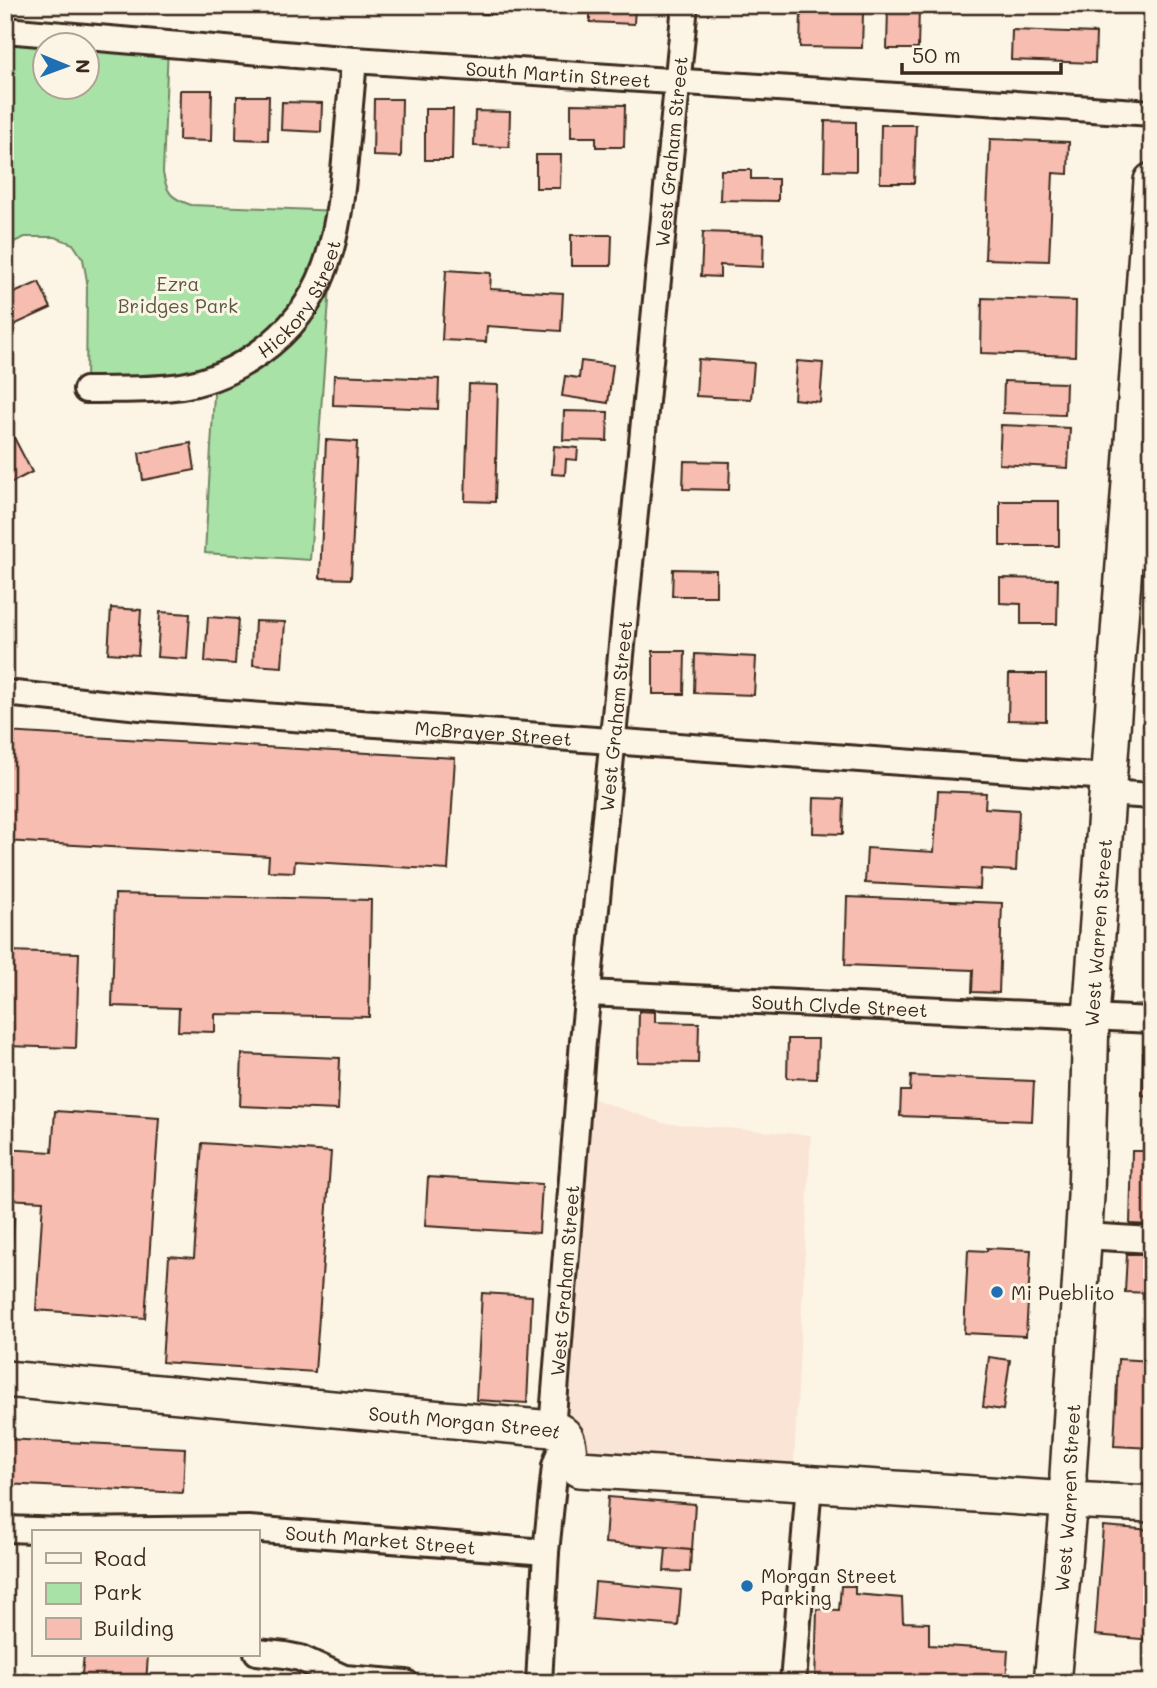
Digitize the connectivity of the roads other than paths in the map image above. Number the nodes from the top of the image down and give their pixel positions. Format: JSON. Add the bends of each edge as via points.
{"nodes":[{"id":1,"x":685,"y":5,"type":"edge"},
{"id":2,"x":5,"y":30,"type":"edge"},
{"id":3,"x":354,"y":60,"type":"junction"},
{"id":4,"x":677,"y":81,"type":"junction"},
{"id":5,"x":1152,"y":113,"type":"edge"},
{"id":6,"x":1152,"y":181,"type":"edge"},
{"id":7,"x":1151,"y":190,"type":"edge"},
{"id":8,"x":86,"y":390,"type":"dead end"},
{"id":9,"x":5,"y":693,"type":"edge"},
{"id":10,"x":613,"y":741,"type":"junction"},
{"id":11,"x":1108,"y":785,"type":"junction"},
{"id":12,"x":1152,"y":796,"type":"edge"},
{"id":13,"x":588,"y":993,"type":"junction"},
{"id":14,"x":1091,"y":1017,"type":"junction"},
{"id":15,"x":1152,"y":1020,"type":"edge"},
{"id":16,"x":1084,"y":1236,"type":"junction"},
{"id":17,"x":1152,"y":1240,"type":"edge"},
{"id":18,"x":5,"y":1379,"type":"edge"},
{"id":19,"x":560,"y":1436,"type":"junction"},
{"id":20,"x":809,"y":1484,"type":"junction"},
{"id":21,"x":1069,"y":1500,"type":"junction"},
{"id":22,"x":1152,"y":1504,"type":"edge"},
{"id":23,"x":5,"y":1529,"type":"edge"},
{"id":24,"x":35,"y":1530,"type":"edge"},
{"id":25,"x":259,"y":1531,"type":"edge"},
{"id":26,"x":546,"y":1552,"type":"junction"},
{"id":27,"x":259,"y":1652,"type":"edge"},
{"id":28,"x":406,"y":1683,"type":"edge"},
{"id":29,"x":539,"y":1683,"type":"edge"},
{"id":30,"x":793,"y":1683,"type":"edge"},
{"id":31,"x":1052,"y":1683,"type":"edge"}],
"edges":[{"from":1,"to":4,"type":"street","name":"West Graham Street"},
{"from":2,"to":3,"type":"street","name":"South Martin Street"},
{"from":3,"to":4,"type":"street","name":"South Martin Street"},
{"from":3,"to":8,"type":"street","name":"Hickory Street","via":[[333,246],[320,283],[302,311],[274,342],[216,377],[186,386]]},
{"from":4,"to":5,"type":"street","name":"South Martin Street"},
{"from":4,"to":10,"type":"street","name":"West Graham Street"},
{"from":6,"to":7,"type":"main road","name":"West Warren Street"},
{"from":7,"to":11,"type":"main road","name":"West Warren Street"},
{"from":9,"to":10,"type":"street","name":"McBrayer Street","via":[[140,708]]},
{"from":10,"to":11,"type":"street","name":"McBrayer Street"},
{"from":10,"to":13,"type":"street","name":"West Graham Street"},
{"from":11,"to":12,"type":"street","name":"McBrayer Street"},
{"from":11,"to":14,"type":"main road","name":"West Warren Street"},
{"from":13,"to":14,"type":"street","name":"South Clyde Street"},
{"from":13,"to":19,"type":"street","name":"West Graham Street"},
{"from":14,"to":15,"type":"street","name":"South Clyde Street"},
{"from":14,"to":16,"type":"main road","name":"West Warren Street"},
{"from":16,"to":17,"type":"street"},
{"from":16,"to":21,"type":"main road","name":"West Warren Street"},
{"from":18,"to":19,"type":"main road","name":"South Morgan Street"},
{"from":19,"to":20,"type":"main road","name":"South Morgan Street","via":[[579,1469]]},
{"from":19,"to":26,"type":"street","name":"West Graham Street"},
{"from":20,"to":21,"type":"main road","name":"South Morgan Street"},
{"from":20,"to":30,"type":"street"},
{"from":21,"to":22,"type":"main road","name":"South Morgan Street"},
{"from":21,"to":31,"type":"main road","name":"West Warren Street"},
{"from":23,"to":24,"type":"street","name":"South Market Street"},
{"from":25,"to":26,"type":"street","name":"South Market Street"},
{"from":26,"to":29,"type":"street","name":"West Graham Street"},
{"from":27,"to":28,"type":"street","via":[[300,1658],[344,1678]]}]}
